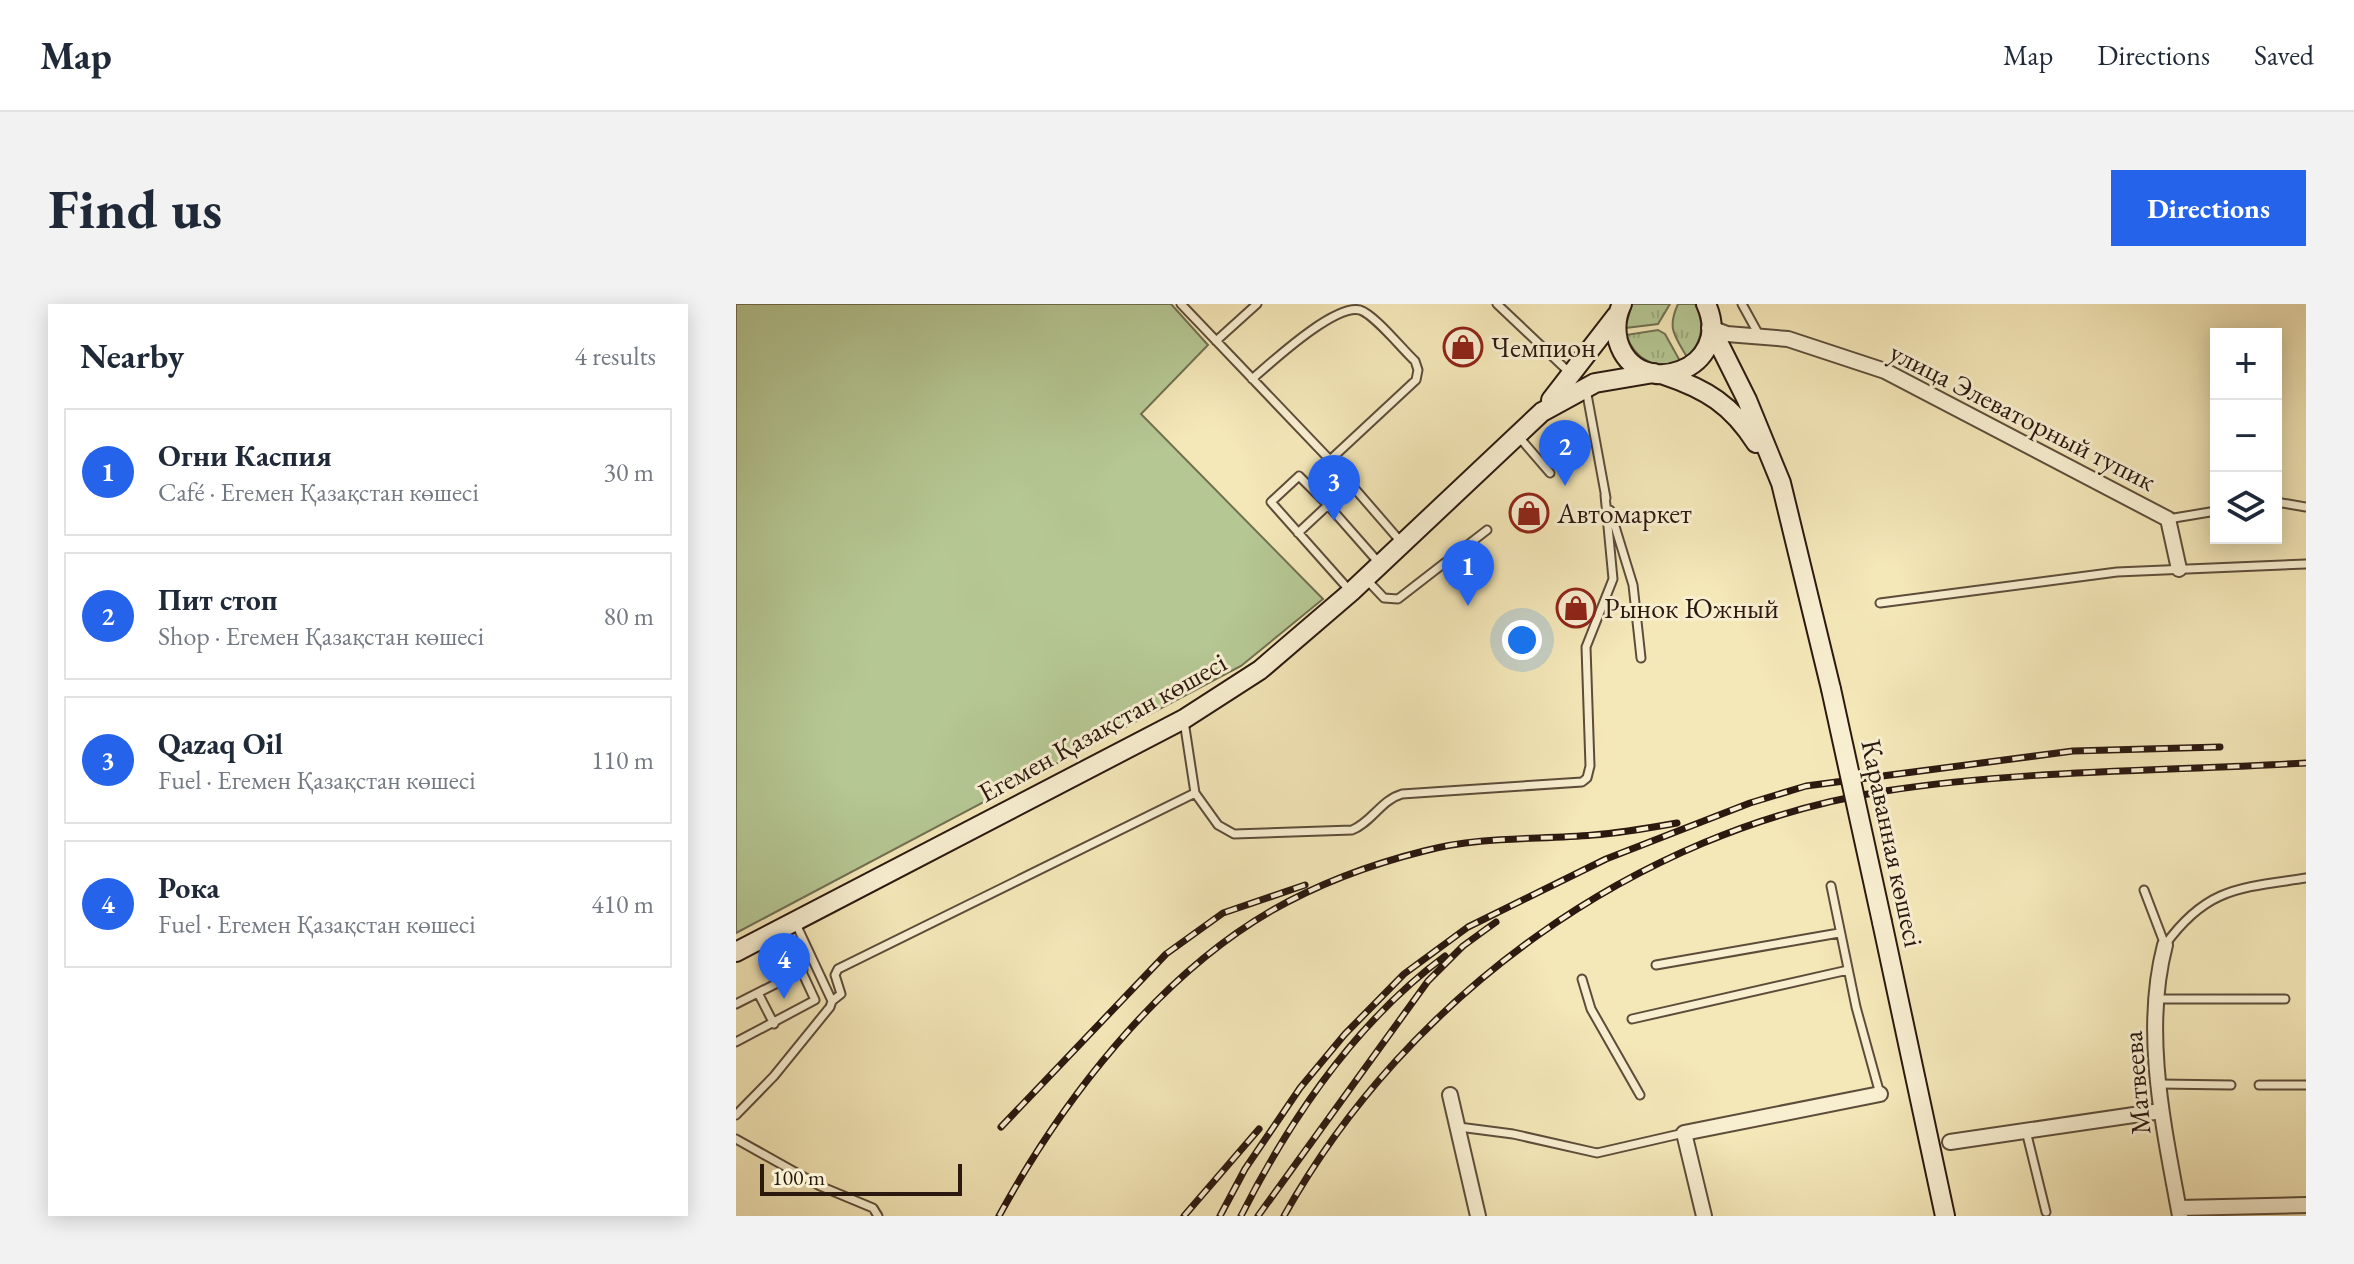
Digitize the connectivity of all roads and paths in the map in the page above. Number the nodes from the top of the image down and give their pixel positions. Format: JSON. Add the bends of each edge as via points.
{"nodes":[{"id":1,"x":1181,"y":304,"type":"edge"},
{"id":2,"x":1257,"y":304,"type":"edge"},
{"id":3,"x":1497,"y":304,"type":"edge"},
{"id":4,"x":1706,"y":304,"type":"edge"},
{"id":5,"x":1714,"y":304,"type":"edge"},
{"id":6,"x":1742,"y":304,"type":"edge"},
{"id":7,"x":1619,"y":308,"type":"edge"},
{"id":8,"x":1711,"y":335,"type":"junction"},
{"id":9,"x":1759,"y":335,"type":"junction"},
{"id":10,"x":1216,"y":341,"type":"junction"},
{"id":11,"x":1656,"y":373,"type":"junction"},
{"id":12,"x":1252,"y":379,"type":"junction"},
{"id":13,"x":1579,"y":381,"type":"junction"},
{"id":14,"x":1517,"y":435,"type":"junction"},
{"id":15,"x":1330,"y":460,"type":"junction"},
{"id":16,"x":1550,"y":473,"type":"dead end"},
{"id":17,"x":1781,"y":483,"type":"junction"},
{"id":18,"x":1605,"y":495,"type":"junction"},
{"id":19,"x":2282,"y":503,"type":"edge"},
{"id":20,"x":1328,"y":505,"type":"junction"},
{"id":21,"x":2306,"y":507,"type":"edge"},
{"id":22,"x":2210,"y":512,"type":"edge"},
{"id":23,"x":2168,"y":519,"type":"junction"},
{"id":24,"x":1487,"y":530,"type":"dead end"},
{"id":25,"x":1298,"y":533,"type":"junction"},
{"id":26,"x":1403,"y":543,"type":"junction"},
{"id":27,"x":1380,"y":564,"type":"junction"},
{"id":28,"x":2306,"y":564,"type":"edge"},
{"id":29,"x":2179,"y":569,"type":"junction"},
{"id":30,"x":1365,"y":578,"type":"junction"},
{"id":31,"x":1351,"y":592,"type":"junction"},
{"id":32,"x":1880,"y":603,"type":"dead end"},
{"id":33,"x":1641,"y":658,"type":"dead end"},
{"id":34,"x":1184,"y":719,"type":"junction"},
{"id":35,"x":1195,"y":793,"type":"junction"},
{"id":36,"x":2306,"y":878,"type":"edge"},
{"id":37,"x":1831,"y":886,"type":"dead end"},
{"id":38,"x":2144,"y":890,"type":"dead end"},
{"id":39,"x":789,"y":926,"type":"junction"},
{"id":40,"x":1839,"y":933,"type":"junction"},
{"id":41,"x":2165,"y":945,"type":"junction"},
{"id":42,"x":736,"y":952,"type":"edge"},
{"id":43,"x":1656,"y":965,"type":"dead end"},
{"id":44,"x":803,"y":970,"type":"junction"},
{"id":45,"x":1848,"y":970,"type":"junction"},
{"id":46,"x":1582,"y":979,"type":"dead end"},
{"id":47,"x":758,"y":993,"type":"junction"},
{"id":48,"x":2156,"y":999,"type":"junction"},
{"id":49,"x":2285,"y":999,"type":"dead end"},
{"id":50,"x":832,"y":1001,"type":"junction"},
{"id":51,"x":736,"y":1004,"type":"edge"},
{"id":52,"x":1632,"y":1019,"type":"dead end"},
{"id":53,"x":774,"y":1024,"type":"junction"},
{"id":54,"x":736,"y":1042,"type":"edge"},
{"id":55,"x":2159,"y":1084,"type":"junction"},
{"id":56,"x":2231,"y":1085,"type":"dead end"},
{"id":57,"x":2259,"y":1085,"type":"dead end"},
{"id":58,"x":2306,"y":1085,"type":"edge"},
{"id":59,"x":1880,"y":1094,"type":"joint"},
{"id":60,"x":1450,"y":1095,"type":"dead end"},
{"id":61,"x":1640,"y":1095,"type":"dead end"},
{"id":62,"x":2161,"y":1111,"type":"junction"},
{"id":63,"x":736,"y":1115,"type":"edge"},
{"id":64,"x":1457,"y":1127,"type":"junction"},
{"id":65,"x":2026,"y":1131,"type":"junction"},
{"id":66,"x":1684,"y":1133,"type":"junction"},
{"id":67,"x":736,"y":1139,"type":"edge"},
{"id":68,"x":1950,"y":1142,"type":"dead end"},
{"id":69,"x":2306,"y":1205,"type":"edge"},
{"id":70,"x":2046,"y":1212,"type":"dead end"},
{"id":71,"x":2179,"y":1212,"type":"edge"},
{"id":72,"x":878,"y":1216,"type":"edge"},
{"id":73,"x":1478,"y":1216,"type":"edge"},
{"id":74,"x":1704,"y":1216,"type":"edge"},
{"id":75,"x":1945,"y":1216,"type":"edge"}],
"edges":[{"from":1,"to":10,"type":"lane"},
{"from":2,"to":10,"type":"lane"},
{"from":3,"to":13,"type":"lane"},
{"from":4,"to":8,"type":"main road","name":"Караванная көшесі"},
{"from":5,"to":8,"type":"main road"},
{"from":6,"to":9,"type":"lane"},
{"from":7,"to":11,"type":"main road","via":[[1617,332],[1623,351],[1636,365]]},
{"from":7,"to":13,"type":"main road","name":"Егемен Қазақстан көшесі"},
{"from":8,"to":9,"type":"street","name":"улица Элеваторный тупик"},
{"from":8,"to":11,"type":"main road","via":[[1695,363],[1682,371]]},
{"from":8,"to":17,"type":"main road","name":"Караванная көшесі"},
{"from":9,"to":23,"type":"street","name":"улица Элеваторный тупик","via":[[1810,345],[1885,371]]},
{"from":10,"to":12,"type":"lane"},
{"from":11,"to":13,"type":"main road","name":"Егемен Қазақстан көшесі"},
{"from":11,"to":17,"type":"main road","name":"Караванная көшесі","via":[[1721,400],[1745,426]]},
{"from":12,"to":15,"type":"lane"},
{"from":12,"to":15,"type":"lane","via":[[1317,326],[1348,309],[1364,311],[1415,361],[1416,380]]},
{"from":13,"to":14,"type":"main road","name":"Егемен Қазақстан көшесі"},
{"from":13,"to":18,"type":"lane"},
{"from":14,"to":16,"type":"lane"},
{"from":14,"to":26,"type":"main road","name":"Егемен Қазақстан көшесі"},
{"from":15,"to":26,"type":"lane"},
{"from":17,"to":75,"type":"main road","name":"Караванная көшесі","bridge":true},
{"from":18,"to":33,"type":"lane","via":[[1633,585]]},
{"from":18,"to":35,"type":"lane","via":[[1613,579],[1586,647],[1590,766],[1582,782],[1402,794],[1352,830],[1255,834],[1222,829]]},
{"from":19,"to":21,"type":"lane"},
{"from":20,"to":25,"type":"lane"},
{"from":20,"to":25,"type":"lane","via":[[1301,476],[1284,488],[1271,504]]},
{"from":20,"to":27,"type":"lane"},
{"from":22,"to":23,"type":"lane"},
{"from":23,"to":29,"type":"street","name":"улица Элеваторный тупик"},
{"from":24,"to":30,"type":"lane","via":[[1398,599],[1384,598]]},
{"from":25,"to":31,"type":"lane"},
{"from":26,"to":27,"type":"main road","name":"Егемен Қазақстан көшесі"},
{"from":27,"to":30,"type":"main road","name":"Егемен Қазақстан көшесі"},
{"from":28,"to":29,"type":"lane"},
{"from":29,"to":32,"type":"lane","via":[[2117,572]]},
{"from":30,"to":31,"type":"main road","name":"Егемен Қазақстан көшесі"},
{"from":31,"to":34,"type":"main road","name":"Егемен Қазақстан көшесі","via":[[1260,670]]},
{"from":34,"to":35,"type":"lane"},
{"from":34,"to":39,"type":"main road","name":"Егемен Қазақстан көшесі"},
{"from":35,"to":50,"type":"lane","via":[[838,969],[841,994]]},
{"from":36,"to":41,"type":"lane","via":[[2208,899]]},
{"from":37,"to":40,"type":"lane"},
{"from":38,"to":41,"type":"lane"},
{"from":39,"to":42,"type":"main road","name":"Егемен Қазақстан көшесі"},
{"from":39,"to":44,"type":"lane"},
{"from":39,"to":50,"type":"lane"},
{"from":40,"to":43,"type":"lane"},
{"from":40,"to":45,"type":"lane"},
{"from":41,"to":48,"type":"street","name":"Матвеева"},
{"from":44,"to":47,"type":"lane"},
{"from":44,"to":53,"type":"lane","via":[[814,1003]]},
{"from":45,"to":52,"type":"lane"},
{"from":45,"to":59,"type":"lane"},
{"from":46,"to":61,"type":"lane","via":[[1591,1009]]},
{"from":47,"to":51,"type":"lane"},
{"from":47,"to":53,"type":"lane"},
{"from":48,"to":49,"type":"lane"},
{"from":48,"to":55,"type":"street","name":"Матвеева"},
{"from":50,"to":63,"type":"lane"},
{"from":53,"to":54,"type":"lane"},
{"from":55,"to":56,"type":"lane"},
{"from":55,"to":62,"type":"street","name":"Матвеева"},
{"from":57,"to":58,"type":"lane"},
{"from":59,"to":66,"type":"street"},
{"from":60,"to":64,"type":"street"},
{"from":62,"to":65,"type":"street"},
{"from":62,"to":71,"type":"street","name":"Матвеева"},
{"from":64,"to":66,"type":"lane","via":[[1597,1153]]},
{"from":64,"to":73,"type":"street"},
{"from":65,"to":68,"type":"street"},
{"from":65,"to":70,"type":"lane"},
{"from":66,"to":74,"type":"street"},
{"from":67,"to":72,"type":"lane","via":[[820,1186],[873,1208]]},
{"from":69,"to":71,"type":"street"}]}
